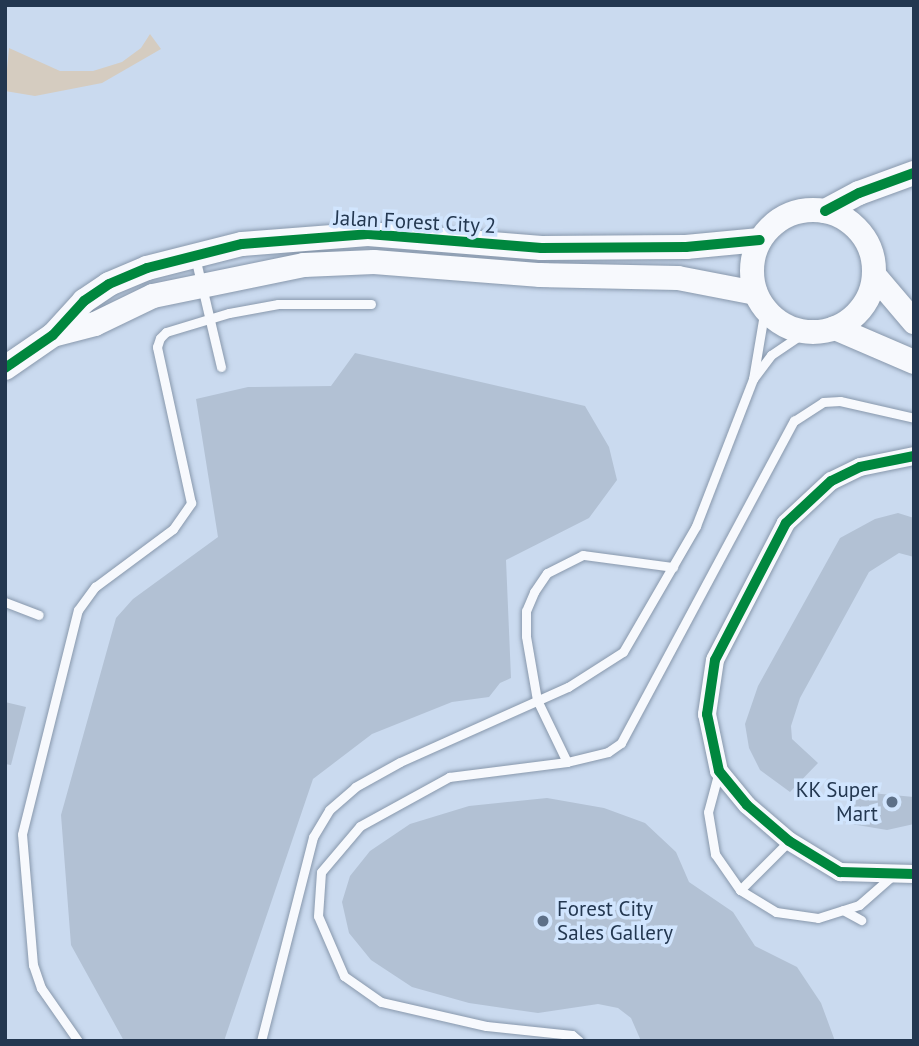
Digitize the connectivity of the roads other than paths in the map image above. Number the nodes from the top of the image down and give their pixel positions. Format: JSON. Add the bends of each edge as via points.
{"nodes":[{"id":1,"x":914,"y":173,"type":"edge"},
{"id":2,"x":825,"y":211,"type":"junction"},
{"id":3,"x":760,"y":240,"type":"junction"},
{"id":4,"x":194,"y":256,"type":"junction"},
{"id":5,"x":874,"y":275,"type":"junction"},
{"id":6,"x":202,"y":285,"type":"junction"},
{"id":7,"x":760,"y":300,"type":"junction"},
{"id":8,"x":371,"y":304,"type":"dead end"},
{"id":9,"x":211,"y":319,"type":"junction"},
{"id":10,"x":914,"y":322,"type":"edge"},
{"id":11,"x":835,"y":328,"type":"junction"},
{"id":12,"x":805,"y":332,"type":"junction"},
{"id":13,"x":53,"y":335,"type":"junction"},
{"id":14,"x":914,"y":362,"type":"edge"},
{"id":15,"x":5,"y":368,"type":"edge"},
{"id":16,"x":221,"y":368,"type":"dead end"},
{"id":17,"x":753,"y":379,"type":"junction"},
{"id":18,"x":914,"y":418,"type":"edge"},
{"id":19,"x":914,"y":456,"type":"edge"},
{"id":20,"x":673,"y":567,"type":"junction"},
{"id":21,"x":5,"y":602,"type":"edge"},
{"id":22,"x":39,"y":615,"type":"dead end"},
{"id":23,"x":537,"y":700,"type":"junction"},
{"id":24,"x":567,"y":762,"type":"junction"},
{"id":25,"x":719,"y":771,"type":"junction"},
{"id":26,"x":789,"y":841,"type":"junction"},
{"id":27,"x":914,"y":874,"type":"edge"},
{"id":28,"x":891,"y":877,"type":"junction"},
{"id":29,"x":740,"y":890,"type":"junction"},
{"id":30,"x":843,"y":910,"type":"junction"},
{"id":31,"x":861,"y":920,"type":"dead end"},
{"id":32,"x":78,"y":1041,"type":"edge"},
{"id":33,"x":261,"y":1041,"type":"edge"},
{"id":34,"x":579,"y":1041,"type":"edge"}],
"edges":[{"from":1,"to":2,"type":"street","via":[[859,192]]},
{"from":2,"to":3,"type":"street","via":[[795,212],[769,228]]},
{"from":2,"to":5,"type":"street","via":[[856,227],[873,258]]},
{"from":3,"to":4,"type":"street","name":"Jalan Forest City 2","via":[[686,247],[541,248],[368,234],[298,236]]},
{"from":3,"to":7,"type":"street","via":[[752,266]]},
{"from":4,"to":6,"type":"lane"},
{"from":4,"to":13,"type":"street","name":"Jalan Forest City 2","via":[[109,284],[84,301]]},
{"from":5,"to":10,"type":"street"},
{"from":5,"to":11,"type":"street","via":[[862,307]]},
{"from":6,"to":7,"type":"street","name":"Jalan Forest City 2","via":[[304,265],[374,262],[540,275],[678,278]]},
{"from":6,"to":9,"type":"lane"},
{"from":6,"to":13,"type":"street","name":"Jalan Forest City 2","via":[[153,296],[95,324]]},
{"from":7,"to":12,"type":"street","name":"Jalan Forest City 2","via":[[787,326]]},
{"from":7,"to":17,"type":"lane"},
{"from":8,"to":9,"type":"lane","via":[[278,304]]},
{"from":9,"to":16,"type":"lane"},
{"from":9,"to":32,"type":"lane","via":[[166,332],[157,347],[191,503],[173,529],[94,587],[78,610],[24,811],[24,889],[33,965],[41,988]]},
{"from":11,"to":12,"type":"street"},
{"from":11,"to":14,"type":"street"},
{"from":12,"to":17,"type":"lane","via":[[771,355]]},
{"from":13,"to":15,"type":"street"},
{"from":17,"to":20,"type":"lane","via":[[715,484]]},
{"from":18,"to":24,"type":"lane","via":[[832,401],[807,409],[794,421],[631,731],[608,752]]},
{"from":19,"to":25,"type":"street","via":[[860,467],[831,481],[786,523],[715,660],[707,714]]},
{"from":20,"to":23,"type":"lane","via":[[623,652],[568,687]]},
{"from":20,"to":23,"type":"lane","via":[[583,555],[547,573],[526,611]]},
{"from":21,"to":22,"type":"lane"},
{"from":23,"to":24,"type":"lane"},
{"from":23,"to":33,"type":"lane","via":[[400,762],[355,787],[329,810],[313,837]]},
{"from":24,"to":34,"type":"lane","via":[[449,777],[360,826],[321,872],[318,916],[344,976],[381,1002],[486,1026],[572,1035]]},
{"from":25,"to":26,"type":"street","via":[[747,805]]},
{"from":25,"to":29,"type":"lane","via":[[708,812],[715,854]]},
{"from":26,"to":28,"type":"street","via":[[840,872]]},
{"from":26,"to":29,"type":"lane"},
{"from":27,"to":28,"type":"street"},
{"from":28,"to":30,"type":"lane","via":[[859,905]]},
{"from":29,"to":30,"type":"lane","via":[[776,912],[818,918]]},
{"from":30,"to":31,"type":"lane"}]}
